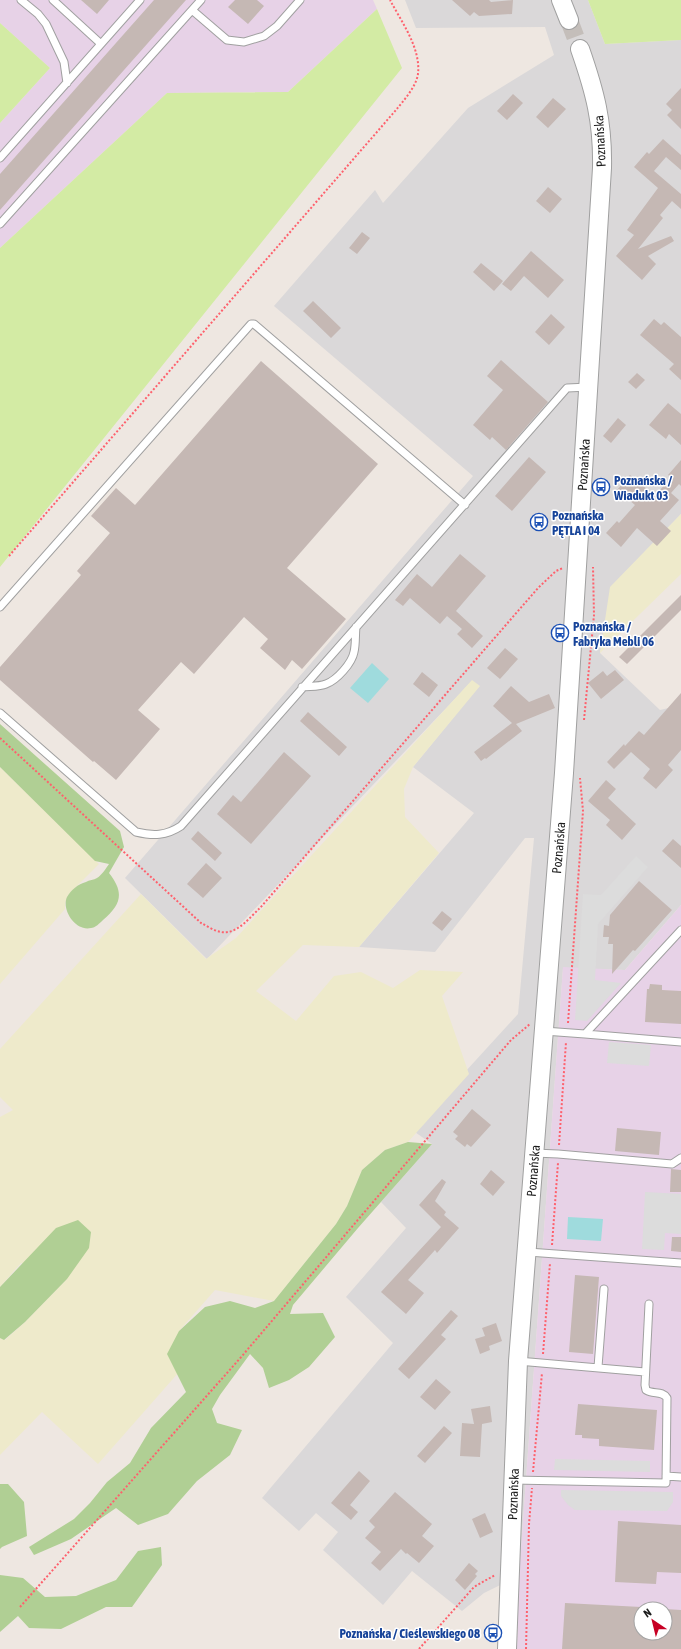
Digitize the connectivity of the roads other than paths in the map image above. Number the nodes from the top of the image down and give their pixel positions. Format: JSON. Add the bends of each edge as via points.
{"nodes":[{"id":1,"x":21,"y":0,"type":"edge"},
{"id":2,"x":53,"y":0,"type":"edge"},
{"id":3,"x":140,"y":0,"type":"edge"},
{"id":4,"x":201,"y":0,"type":"edge"},
{"id":5,"x":300,"y":0,"type":"edge"},
{"id":6,"x":560,"y":0,"type":"edge"},
{"id":7,"x":192,"y":10,"type":"junction"},
{"id":8,"x":569,"y":20,"type":"tunnel mouth"},
{"id":9,"x":101,"y":44,"type":"junction"},
{"id":10,"x":580,"y":49,"type":"tunnel mouth"},
{"id":11,"x":67,"y":83,"type":"junction"},
{"id":12,"x":0,"y":158,"type":"edge"},
{"id":13,"x":0,"y":224,"type":"edge"},
{"id":14,"x":589,"y":387,"type":"junction"},
{"id":15,"x":465,"y":505,"type":"junction"},
{"id":16,"x":0,"y":607,"type":"edge"},
{"id":17,"x":356,"y":627,"type":"junction"},
{"id":18,"x":302,"y":687,"type":"junction"},
{"id":19,"x":0,"y":713,"type":"edge"},
{"id":20,"x":681,"y":930,"type":"edge"},
{"id":21,"x":544,"y":1025,"type":"junction"},
{"id":22,"x":585,"y":1034,"type":"junction"},
{"id":23,"x":681,"y":1042,"type":"edge"},
{"id":24,"x":534,"y":1153,"type":"junction"},
{"id":25,"x":681,"y":1158,"type":"edge"},
{"id":26,"x":526,"y":1252,"type":"junction"},
{"id":27,"x":681,"y":1263,"type":"edge"},
{"id":28,"x":604,"y":1289,"type":"dead end"},
{"id":29,"x":649,"y":1304,"type":"dead end"},
{"id":30,"x":518,"y":1361,"type":"junction"},
{"id":31,"x":598,"y":1367,"type":"junction"},
{"id":32,"x":645,"y":1372,"type":"junction"},
{"id":33,"x":666,"y":1476,"type":"junction"},
{"id":34,"x":681,"y":1477,"type":"edge"},
{"id":35,"x":513,"y":1480,"type":"junction"},
{"id":36,"x":507,"y":1649,"type":"edge"}],
"edges":[{"from":1,"to":11,"type":"lane","via":[[46,24],[64,62]]},
{"from":2,"to":9,"type":"lane"},
{"from":3,"to":9,"type":"lane"},
{"from":4,"to":7,"type":"lane"},
{"from":5,"to":7,"type":"lane","via":[[264,36],[244,42],[227,40]]},
{"from":6,"to":8,"type":"street"},
{"from":7,"to":13,"type":"lane"},
{"from":9,"to":11,"type":"lane"},
{"from":10,"to":14,"type":"street","name":"Poznańska","via":[[598,106],[602,145]]},
{"from":11,"to":12,"type":"lane"},
{"from":14,"to":15,"type":"lane","via":[[567,388]]},
{"from":14,"to":21,"type":"street","name":"Poznańska","via":[[582,491],[586,563],[564,773]]},
{"from":15,"to":16,"type":"lane","via":[[251,324]]},
{"from":15,"to":17,"type":"lane"},
{"from":17,"to":18,"type":"lane"},
{"from":17,"to":18,"type":"lane","via":[[352,656],[335,678],[328,684]]},
{"from":18,"to":19,"type":"lane","via":[[181,826],[162,835],[136,832]]},
{"from":20,"to":22,"type":"lane"},
{"from":21,"to":22,"type":"lane","via":[[567,1033]]},
{"from":21,"to":24,"type":"street","name":"Poznańska"},
{"from":22,"to":23,"type":"lane"},
{"from":24,"to":25,"type":"lane","via":[[672,1164]]},
{"from":24,"to":26,"type":"street","name":"Poznańska"},
{"from":26,"to":27,"type":"lane"},
{"from":26,"to":30,"type":"street","name":"Poznańska"},
{"from":28,"to":31,"type":"lane"},
{"from":29,"to":32,"type":"lane"},
{"from":30,"to":31,"type":"lane"},
{"from":30,"to":35,"type":"street","name":"Poznańska"},
{"from":31,"to":32,"type":"lane"},
{"from":32,"to":33,"type":"lane","via":[[646,1390],[668,1398]]},
{"from":33,"to":34,"type":"lane"},
{"from":33,"to":35,"type":"lane","via":[[666,1483]]},
{"from":35,"to":36,"type":"street","name":"Poznańska"}]}
